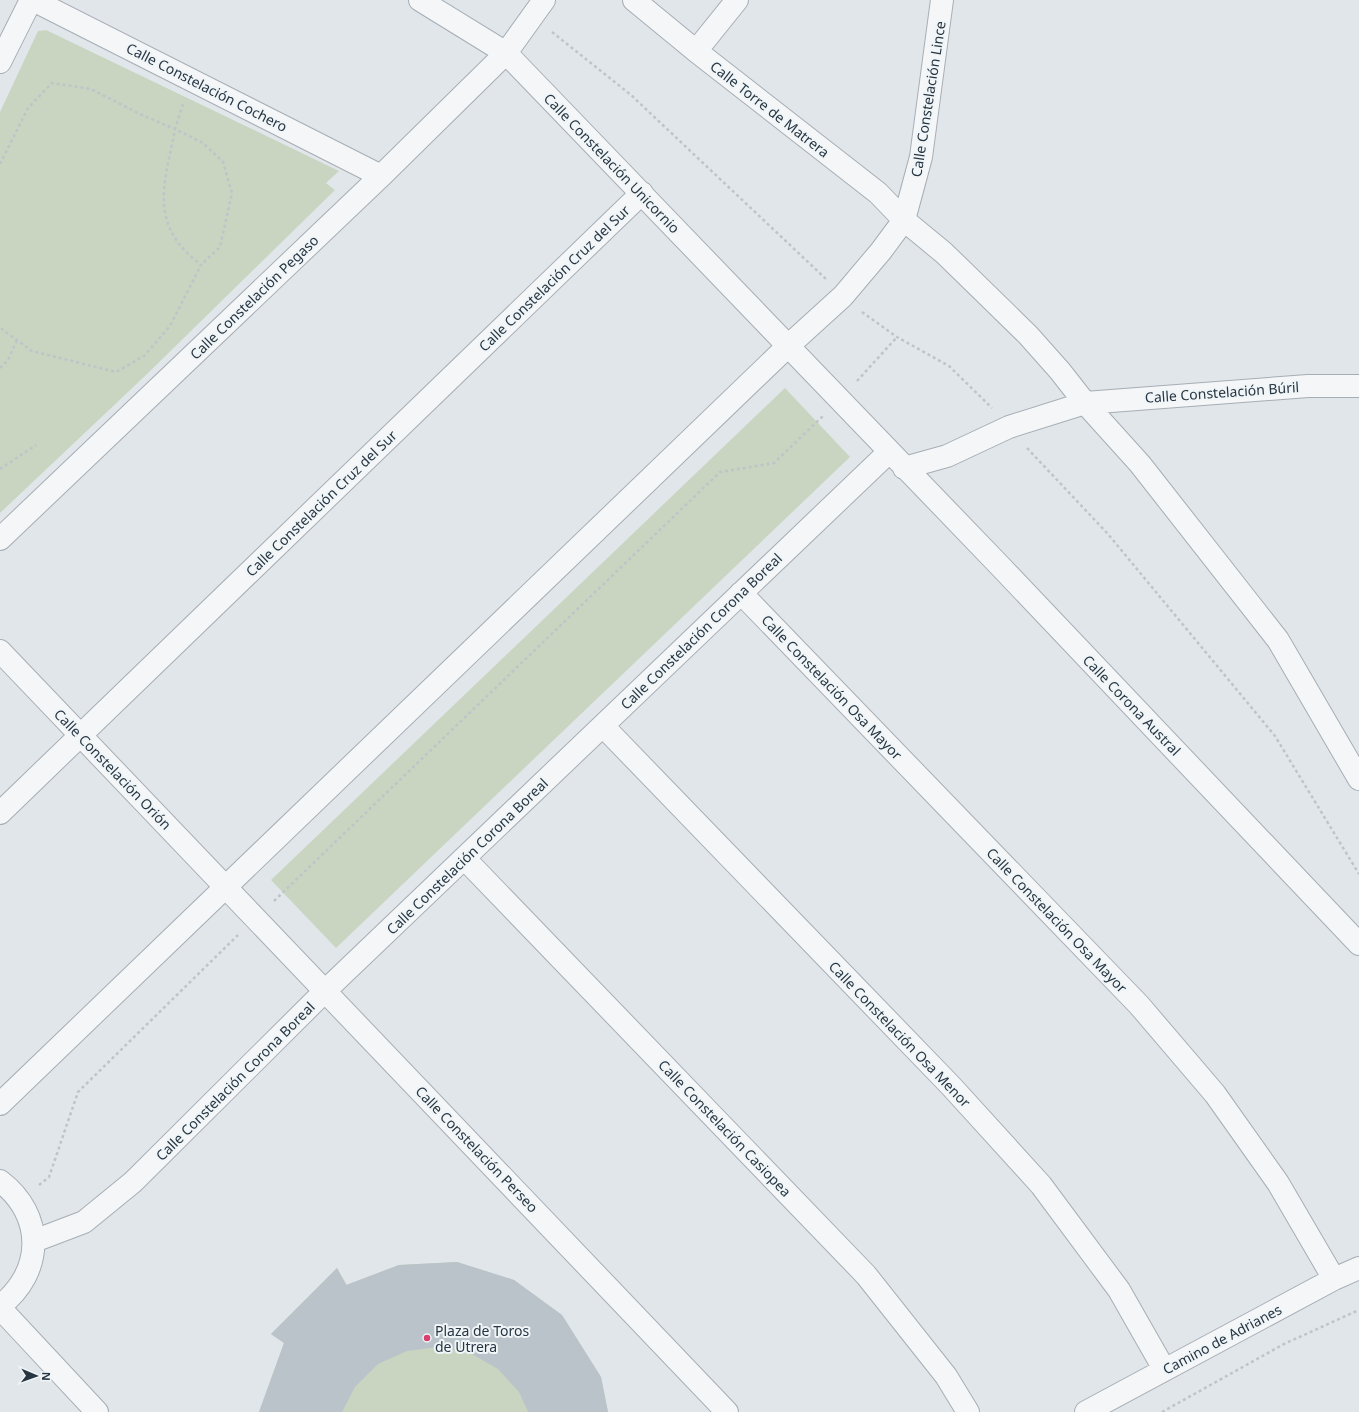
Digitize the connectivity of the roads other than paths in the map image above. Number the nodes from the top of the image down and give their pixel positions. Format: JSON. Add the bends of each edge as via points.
{"nodes":[{"id":1,"x":32,"y":0,"type":"edge"},
{"id":2,"x":420,"y":0,"type":"edge"},
{"id":3,"x":634,"y":0,"type":"edge"},
{"id":4,"x":737,"y":0,"type":"edge"},
{"id":5,"x":942,"y":0,"type":"edge"},
{"id":6,"x":538,"y":8,"type":"edge"},
{"id":7,"x":696,"y":51,"type":"junction"},
{"id":8,"x":506,"y":53,"type":"junction"},
{"id":9,"x":0,"y":62,"type":"edge"},
{"id":10,"x":381,"y":176,"type":"junction"},
{"id":11,"x":642,"y":193,"type":"junction"},
{"id":12,"x":904,"y":220,"type":"junction"},
{"id":13,"x":788,"y":346,"type":"junction"},
{"id":14,"x":1359,"y":386,"type":"edge"},
{"id":15,"x":1085,"y":403,"type":"junction"},
{"id":16,"x":889,"y":452,"type":"junction"},
{"id":17,"x":904,"y":468,"type":"junction"},
{"id":18,"x":0,"y":540,"type":"edge"},
{"id":19,"x":741,"y":593,"type":"junction"},
{"id":20,"x":0,"y":651,"type":"edge"},
{"id":21,"x":603,"y":726,"type":"junction"},
{"id":22,"x":80,"y":735,"type":"junction"},
{"id":23,"x":1359,"y":779,"type":"edge"},
{"id":24,"x":0,"y":813,"type":"edge"},
{"id":25,"x":465,"y":859,"type":"junction"},
{"id":26,"x":226,"y":886,"type":"junction"},
{"id":27,"x":1359,"y":944,"type":"edge"},
{"id":28,"x":325,"y":991,"type":"junction"},
{"id":29,"x":0,"y":1104,"type":"edge"},
{"id":30,"x":0,"y":1181,"type":"edge"},
{"id":31,"x":34,"y":1241,"type":"junction"},
{"id":32,"x":1359,"y":1268,"type":"edge"},
{"id":33,"x":1334,"y":1279,"type":"junction"},
{"id":34,"x":0,"y":1307,"type":"edge"},
{"id":35,"x":1164,"y":1369,"type":"junction"},
{"id":36,"x":97,"y":1412,"type":"edge"},
{"id":37,"x":727,"y":1412,"type":"edge"},
{"id":38,"x":968,"y":1412,"type":"edge"},
{"id":39,"x":1086,"y":1412,"type":"edge"}],
"edges":[{"from":1,"to":9,"type":"street"},
{"from":1,"to":10,"type":"street","name":"Calle Constelación Cochero"},
{"from":2,"to":8,"type":"street","name":"Calle Constelación Unicornio"},
{"from":3,"to":7,"type":"street","name":"Calle Torre de Matrera"},
{"from":4,"to":7,"type":"street"},
{"from":5,"to":12,"type":"street","name":"Calle Constelación Lince","via":[[920,157]]},
{"from":6,"to":8,"type":"street","name":"Calle Constelación Pegaso"},
{"from":7,"to":12,"type":"street","name":"Calle Torre de Matrera","via":[[878,193]]},
{"from":8,"to":10,"type":"street","name":"Calle Constelación Pegaso"},
{"from":8,"to":11,"type":"street","name":"Calle Constelación Unicornio"},
{"from":10,"to":18,"type":"street","name":"Calle Constelación Pegaso"},
{"from":11,"to":13,"type":"street","name":"Calle Constelación Unicornio"},
{"from":11,"to":22,"type":"street","name":"Calle Constelación Cruz del Sur"},
{"from":12,"to":13,"type":"street","via":[[843,296]]},
{"from":12,"to":15,"type":"street","name":"Calle Torre de Matrera","via":[[944,253],[1028,335]]},
{"from":13,"to":16,"type":"street","name":"Calle Constelación Unicornio"},
{"from":13,"to":26,"type":"street"},
{"from":14,"to":15,"type":"street","name":"Calle Constelación Búril","via":[[1308,386]]},
{"from":15,"to":17,"type":"street","name":"Calle Constelación Búril","via":[[1009,427],[947,456]]},
{"from":15,"to":23,"type":"street","via":[[1140,464],[1278,640]]},
{"from":16,"to":17,"type":"street","name":"Calle Corona Austral"},
{"from":16,"to":19,"type":"street","name":"Calle Constelación Corona Boreal"},
{"from":17,"to":27,"type":"street","name":"Calle Corona Austral"},
{"from":19,"to":21,"type":"street","name":"Calle Constelación Corona Boreal"},
{"from":19,"to":33,"type":"street","name":"Calle Constelación Osa Mayor","via":[[1139,1005],[1215,1094],[1269,1170]]},
{"from":20,"to":22,"type":"street","name":"Calle Constelación Orión"},
{"from":21,"to":25,"type":"street","name":"Calle Constelación Corona Boreal"},
{"from":21,"to":35,"type":"street","name":"Calle Constelación Osa Menor","via":[[946,1080],[1040,1185],[1119,1290]]},
{"from":22,"to":24,"type":"street","name":"Calle Constelación Cruz del Sur"},
{"from":22,"to":26,"type":"street","name":"Calle Constelación Orión"},
{"from":25,"to":28,"type":"street","name":"Calle Constelación Corona Boreal"},
{"from":25,"to":38,"type":"street","name":"Calle Constelación Casiopea","via":[[866,1275],[946,1376]]},
{"from":26,"to":28,"type":"street","name":"Calle Constelación Perseo"},
{"from":26,"to":29,"type":"street"},
{"from":28,"to":31,"type":"street","name":"Calle Constelación Corona Boreal","via":[[133,1182],[84,1222]]},
{"from":28,"to":37,"type":"street","name":"Calle Constelación Perseo"},
{"from":30,"to":31,"type":"street","via":[[20,1200],[30,1220]]},
{"from":31,"to":34,"type":"street","via":[[31,1263],[22,1284]]},
{"from":32,"to":33,"type":"street","name":"Camino de Adrianes"},
{"from":33,"to":35,"type":"street","name":"Camino de Adrianes"},
{"from":34,"to":36,"type":"street"},
{"from":35,"to":39,"type":"street","name":"Camino de Adrianes"}]}
